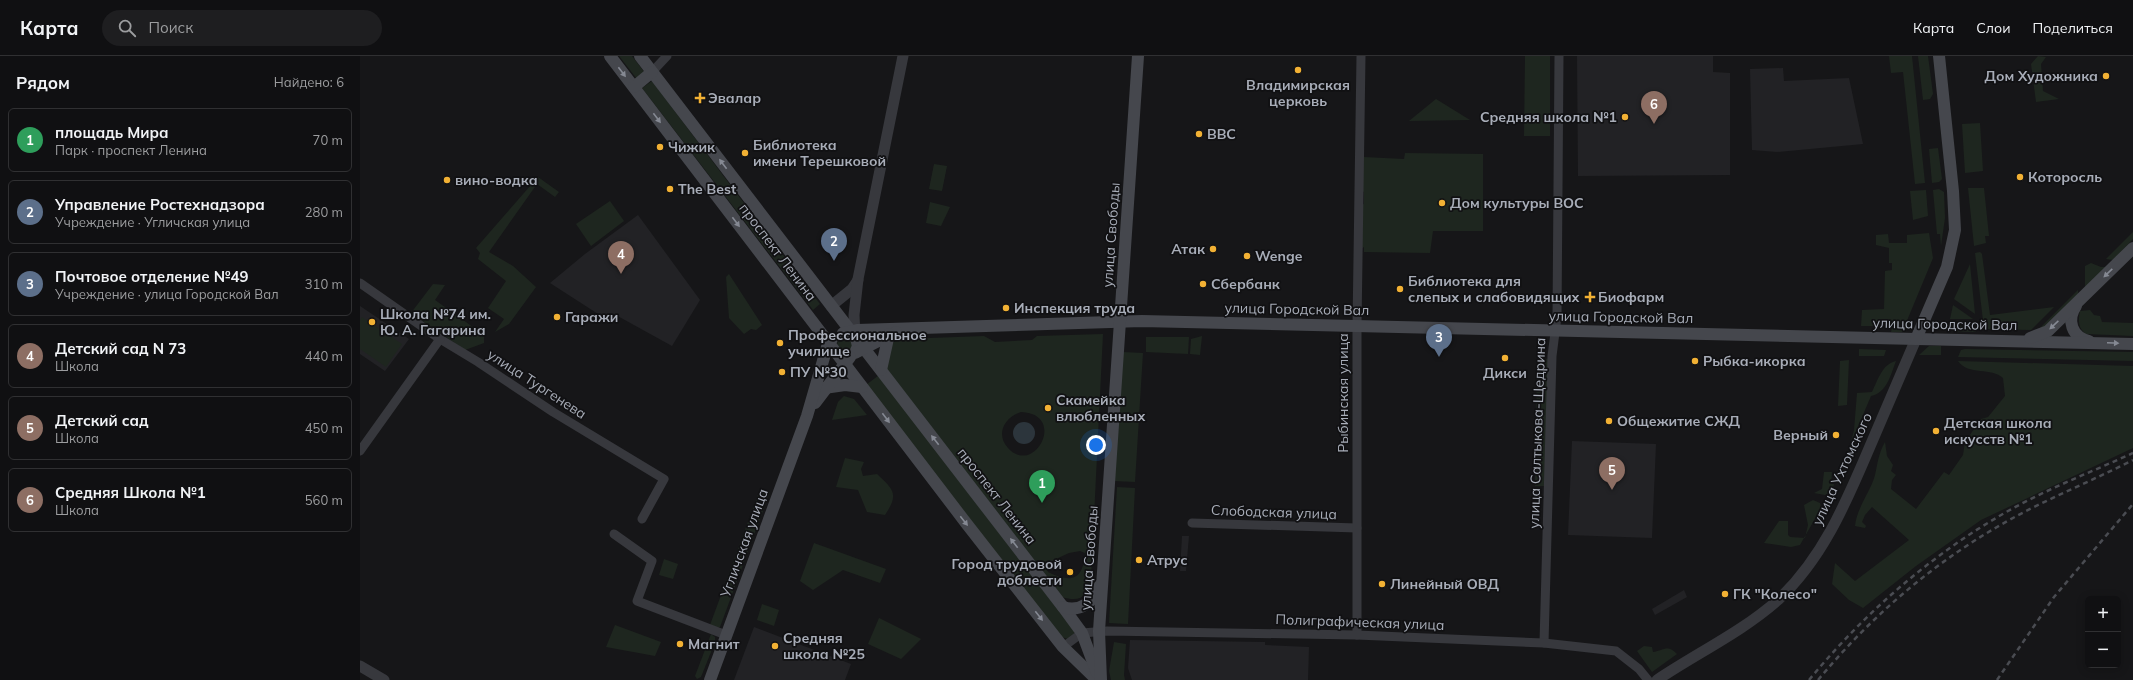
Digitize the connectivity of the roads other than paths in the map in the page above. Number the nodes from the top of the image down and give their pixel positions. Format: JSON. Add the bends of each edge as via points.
{"nodes":[{"id":1,"x":610,"y":56,"type":"edge"},
{"id":2,"x":640,"y":56,"type":"edge"},
{"id":3,"x":667,"y":56,"type":"edge"},
{"id":4,"x":903,"y":56,"type":"edge"},
{"id":5,"x":1138,"y":56,"type":"edge"},
{"id":6,"x":1361,"y":56,"type":"edge"},
{"id":7,"x":1559,"y":56,"type":"edge"},
{"id":8,"x":1939,"y":56,"type":"edge"},
{"id":9,"x":652,"y":72,"type":"junction"},
{"id":10,"x":634,"y":87,"type":"junction"},
{"id":11,"x":2133,"y":248,"type":"edge"},
{"id":12,"x":858,"y":279,"type":"junction"},
{"id":13,"x":360,"y":283,"type":"edge"},
{"id":14,"x":2082,"y":298,"type":"junction"},
{"id":15,"x":831,"y":306,"type":"junction"},
{"id":16,"x":1120,"y":321,"type":"junction"},
{"id":17,"x":1357,"y":326,"type":"junction"},
{"id":18,"x":1555,"y":330,"type":"junction"},
{"id":19,"x":884,"y":332,"type":"junction"},
{"id":20,"x":440,"y":339,"type":"junction"},
{"id":21,"x":1916,"y":339,"type":"junction"},
{"id":22,"x":2019,"y":340,"type":"junction"},
{"id":23,"x":847,"y":342,"type":"junction"},
{"id":24,"x":2094,"y":343,"type":"junction"},
{"id":25,"x":2133,"y":344,"type":"edge"},
{"id":26,"x":881,"y":370,"type":"junction"},
{"id":27,"x":862,"y":387,"type":"junction"},
{"id":28,"x":824,"y":388,"type":"junction"},
{"id":29,"x":807,"y":416,"type":"junction"},
{"id":30,"x":360,"y":451,"type":"edge"},
{"id":31,"x":642,"y":519,"type":"dead end"},
{"id":32,"x":1192,"y":524,"type":"dead end"},
{"id":33,"x":1357,"y":528,"type":"junction"},
{"id":34,"x":614,"y":534,"type":"dead end"},
{"id":35,"x":1103,"y":576,"type":"junction"},
{"id":36,"x":1063,"y":607,"type":"junction"},
{"id":37,"x":1099,"y":631,"type":"junction"},
{"id":38,"x":1082,"y":633,"type":"junction"},
{"id":39,"x":1357,"y":634,"type":"junction"},
{"id":40,"x":726,"y":636,"type":"junction"},
{"id":41,"x":1544,"y":643,"type":"junction"},
{"id":42,"x":1063,"y":647,"type":"junction"},
{"id":43,"x":360,"y":666,"type":"edge"},
{"id":44,"x":384,"y":680,"type":"edge"},
{"id":45,"x":710,"y":680,"type":"edge"},
{"id":46,"x":1099,"y":680,"type":"edge"},
{"id":47,"x":1648,"y":680,"type":"edge"},
{"id":48,"x":1657,"y":680,"type":"edge"}],
"edges":[{"from":1,"to":10,"type":"main road","name":"проспект Ленина","one_way":true},
{"from":2,"to":9,"type":"main road","name":"проспект Ленина"},
{"from":3,"to":9,"type":"street"},
{"from":4,"to":12,"type":"street","name":"Угличская улица"},
{"from":5,"to":16,"type":"main road","name":"улица Свободы"},
{"from":6,"to":17,"type":"street","name":"Рыбинская улица"},
{"from":7,"to":18,"type":"street","name":"улица Салтыкова-Щедрина"},
{"from":8,"to":21,"type":"main road","via":[[1955,230],[1947,267]]},
{"from":9,"to":10,"type":"main road"},
{"from":15,"to":9,"type":"main road","name":"проспект Ленина","one_way":true},
{"from":10,"to":23,"type":"main road","name":"проспект Ленина","one_way":true},
{"from":11,"to":14,"type":"main road","one_way":true},
{"from":12,"to":15,"type":"street","name":"Угличская улица","via":[[852,289]]},
{"from":12,"to":23,"type":"street","name":"Угличская улица"},
{"from":13,"to":20,"type":"street","name":"улица Тургенева"},
{"from":14,"to":22,"type":"main road","one_way":true,"via":[[2048,331]]},
{"from":14,"to":24,"type":"main road","via":[[2073,312],[2072,326],[2078,337]]},
{"from":15,"to":23,"type":"main road","name":"проспект Ленина"},
{"from":16,"to":17,"type":"main road","name":"улица Городской Вал"},
{"from":16,"to":19,"type":"main road","name":"улица Городской Вал"},
{"from":16,"to":35,"type":"main road","name":"улица Свободы"},
{"from":17,"to":18,"type":"main road","name":"улица Городской Вал"},
{"from":17,"to":33,"type":"street","name":"Рыбинская улица"},
{"from":18,"to":21,"type":"main road","name":"улица Городской Вал"},
{"from":18,"to":41,"type":"street","name":"улица Салтыкова-Щедрина","via":[[1552,356]]},
{"from":19,"to":23,"type":"main road","name":"улица Городской Вал"},
{"from":19,"to":23,"type":"main road","name":"улица Городской Вал"},
{"from":19,"to":26,"type":"main road"},
{"from":20,"to":30,"type":"street"},
{"from":20,"to":31,"type":"street","name":"улица Тургенева","via":[[553,412],[664,478]]},
{"from":21,"to":22,"type":"main road","name":"улица Городской Вал"},
{"from":21,"to":48,"type":"street","name":"улица Ухтомского","via":[[1845,506],[1802,575],[1755,619]]},
{"from":22,"to":24,"type":"main road","name":"улица Городской Вал"},
{"from":23,"to":26,"type":"main road","name":"проспект Ленина"},
{"from":23,"to":27,"type":"main road","name":"проспект Ленина"},
{"from":23,"to":28,"type":"main road","name":"Угличская улица"},
{"from":23,"to":29,"type":"main road","name":"Угличская улица"},
{"from":24,"to":25,"type":"main road","name":"улица Городской Вал","one_way":true},
{"from":36,"to":26,"type":"main road","name":"проспект Ленина","one_way":true},
{"from":27,"to":28,"type":"main road","via":[[841,385]]},
{"from":27,"to":42,"type":"main road","name":"проспект Ленина","one_way":true},
{"from":28,"to":29,"type":"main road","name":"Угличская улица"},
{"from":29,"to":40,"type":"main road","name":"Угличская улица"},
{"from":32,"to":33,"type":"street","name":"Слободская улица"},
{"from":33,"to":39,"type":"street","name":"Рыбинская улица"},
{"from":34,"to":40,"type":"street","via":[[652,561],[637,601]]},
{"from":35,"to":36,"type":"main road","via":[[1099,589],[1089,603],[1078,608]]},
{"from":35,"to":37,"type":"main road","name":"улица Свободы"},
{"from":36,"to":38,"type":"main road","name":"проспект Ленина"},
{"from":37,"to":38,"type":"street","name":"Полиграфическая улица"},
{"from":37,"to":39,"type":"street","name":"Полиграфическая улица"},
{"from":37,"to":46,"type":"main road","name":"улица Свободы"},
{"from":38,"to":42,"type":"street","name":"Полиграфическая улица"},
{"from":38,"to":46,"type":"main road","name":"проспект Ленина"},
{"from":39,"to":41,"type":"street","name":"Полиграфическая улица"},
{"from":40,"to":45,"type":"main road","name":"Угличская улица"},
{"from":41,"to":47,"type":"street","name":"Полиграфическая улица","via":[[1616,651],[1639,669]]},
{"from":42,"to":46,"type":"main road","name":"проспект Ленина"},
{"from":43,"to":44,"type":"street"}]}
